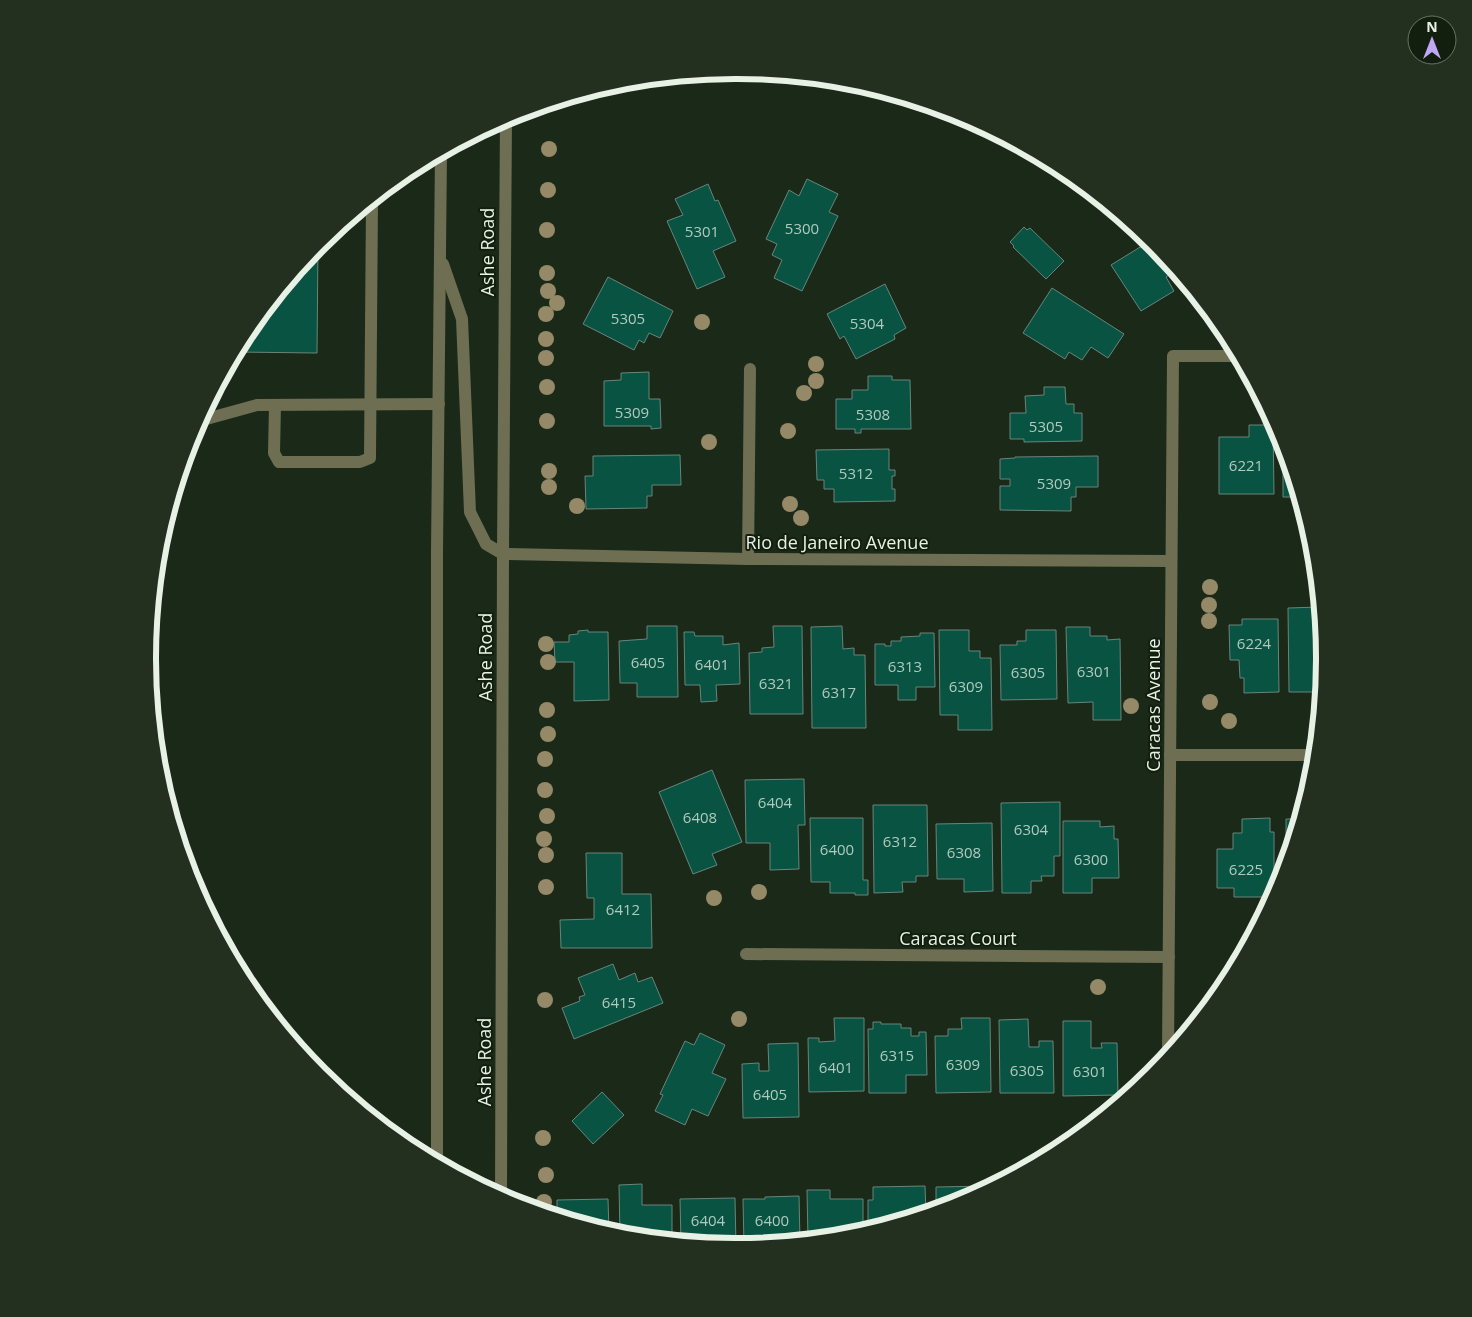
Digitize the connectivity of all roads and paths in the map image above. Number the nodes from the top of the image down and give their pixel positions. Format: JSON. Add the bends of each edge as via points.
{"nodes":[{"id":1,"x":506,"y":127,"type":"edge"},
{"id":2,"x":504,"y":128,"type":"edge"},
{"id":3,"x":506,"y":133,"type":"junction"},
{"id":4,"x":441,"y":159,"type":"edge"},
{"id":5,"x":372,"y":208,"type":"edge"},
{"id":6,"x":440,"y":255,"type":"junction"},
{"id":7,"x":1230,"y":356,"type":"edge"},
{"id":8,"x":750,"y":368,"type":"dead end"},
{"id":9,"x":370,"y":404,"type":"junction"},
{"id":10,"x":439,"y":404,"type":"junction"},
{"id":11,"x":275,"y":405,"type":"junction"},
{"id":12,"x":208,"y":418,"type":"edge"},
{"id":13,"x":502,"y":554,"type":"junction"},
{"id":14,"x":748,"y":559,"type":"junction"},
{"id":15,"x":1171,"y":561,"type":"junction"},
{"id":16,"x":1170,"y":755,"type":"junction"},
{"id":17,"x":1308,"y":756,"type":"edge"},
{"id":18,"x":746,"y":954,"type":"dead end"},
{"id":19,"x":1169,"y":957,"type":"junction"},
{"id":20,"x":1168,"y":1045,"type":"edge"},
{"id":21,"x":437,"y":1155,"type":"edge"},
{"id":22,"x":501,"y":1188,"type":"edge"}],
"edges":[{"from":1,"to":3,"type":"street","name":"Ashe Road"},
{"from":2,"to":3,"type":"street"},
{"from":3,"to":13,"type":"street","name":"Ashe Road"},
{"from":4,"to":6,"type":"street"},
{"from":5,"to":9,"type":"street"},
{"from":6,"to":10,"type":"street"},
{"from":6,"to":13,"type":"street","via":[[462,319],[470,512],[486,544]]},
{"from":7,"to":15,"type":"street","name":"Caracas Avenue","via":[[1173,356]]},
{"from":8,"to":14,"type":"street"},
{"from":9,"to":10,"type":"street"},
{"from":9,"to":11,"type":"street"},
{"from":9,"to":11,"type":"street","via":[[370,458],[360,462],[279,462],[274,453]]},
{"from":10,"to":21,"type":"street"},
{"from":11,"to":12,"type":"street","via":[[258,405]]},
{"from":13,"to":14,"type":"street","name":"Rio de Janeiro Avenue"},
{"from":13,"to":22,"type":"street","name":"Ashe Road"},
{"from":14,"to":15,"type":"street","name":"Rio de Janeiro Avenue"},
{"from":15,"to":16,"type":"street","name":"Caracas Avenue"},
{"from":16,"to":17,"type":"street"},
{"from":16,"to":19,"type":"street","name":"Caracas Avenue"},
{"from":18,"to":19,"type":"street","name":"Caracas Court"},
{"from":19,"to":20,"type":"street","name":"Caracas Avenue"}]}
